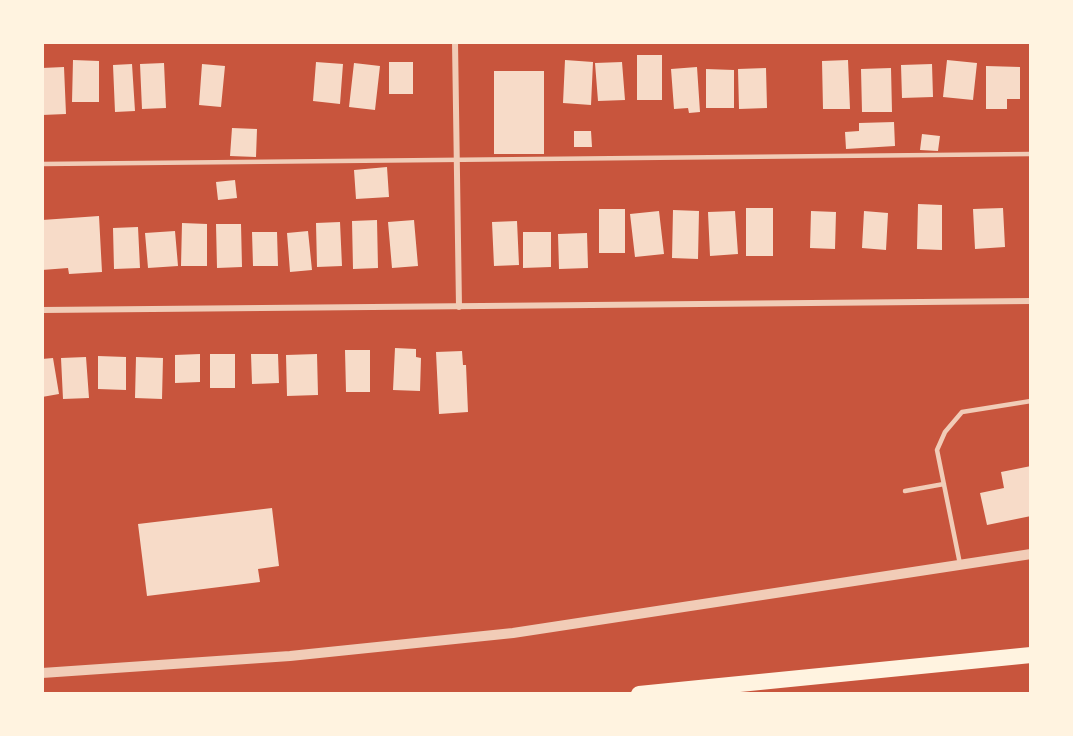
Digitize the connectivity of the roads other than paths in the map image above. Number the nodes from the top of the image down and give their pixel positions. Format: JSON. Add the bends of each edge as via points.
{"nodes":[{"id":1,"x":455,"y":42,"type":"edge"},
{"id":2,"x":1031,"y":154,"type":"edge"},
{"id":3,"x":457,"y":160,"type":"junction"},
{"id":4,"x":42,"y":164,"type":"edge"},
{"id":5,"x":1031,"y":301,"type":"edge"},
{"id":6,"x":459,"y":307,"type":"junction"},
{"id":7,"x":42,"y":310,"type":"edge"},
{"id":8,"x":1031,"y":401,"type":"edge"},
{"id":9,"x":944,"y":484,"type":"junction"},
{"id":10,"x":905,"y":490,"type":"dead end"},
{"id":11,"x":1031,"y":554,"type":"edge"},
{"id":12,"x":961,"y":565,"type":"junction"},
{"id":13,"x":1031,"y":655,"type":"edge"},
{"id":14,"x":42,"y":673,"type":"edge"},
{"id":15,"x":639,"y":694,"type":"edge"}],
"edges":[{"from":1,"to":3,"type":"street"},
{"from":2,"to":3,"type":"lane"},
{"from":3,"to":4,"type":"lane"},
{"from":3,"to":6,"type":"street"},
{"from":5,"to":6,"type":"street"},
{"from":6,"to":7,"type":"street"},
{"from":8,"to":9,"type":"lane","via":[[962,412],[945,432],[937,450]]},
{"from":9,"to":10,"type":"lane"},
{"from":9,"to":12,"type":"lane"},
{"from":11,"to":12,"type":"street"},
{"from":12,"to":14,"type":"street","via":[[513,633],[290,656]]},
{"from":13,"to":15,"type":"highway"}]}
